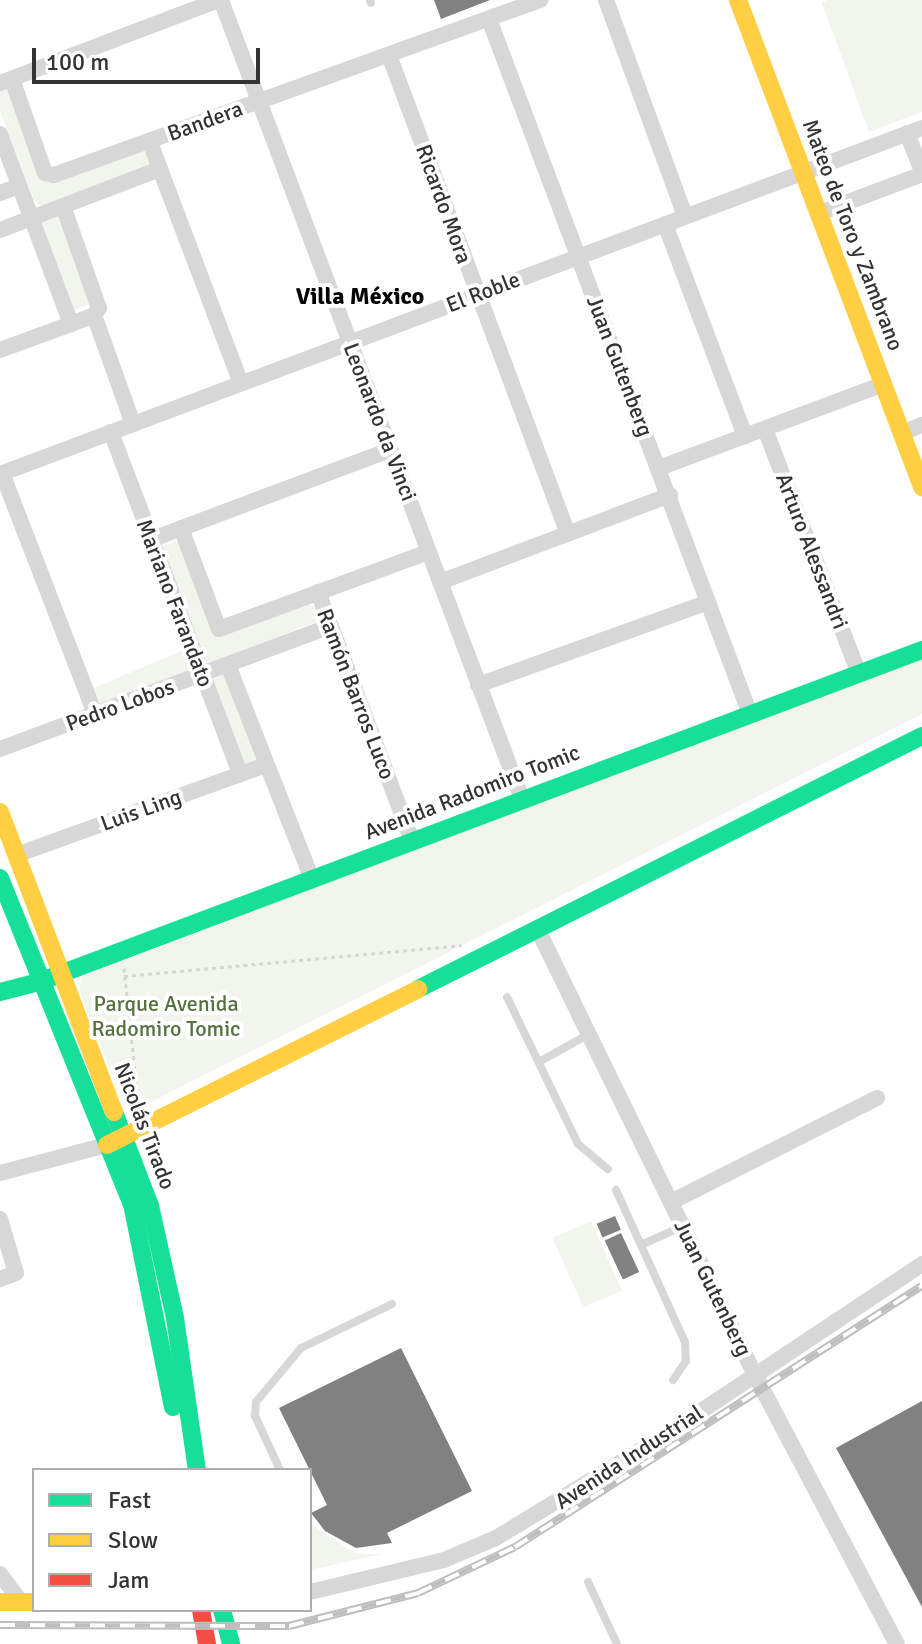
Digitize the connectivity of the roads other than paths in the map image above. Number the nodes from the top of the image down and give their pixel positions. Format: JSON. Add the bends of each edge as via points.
{"nodes":[{"id":1,"x":220,"y":0,"type":"edge"},
{"id":2,"x":540,"y":0,"type":"edge"},
{"id":3,"x":606,"y":0,"type":"edge"},
{"id":4,"x":738,"y":0,"type":"edge"},
{"id":5,"x":489,"y":19,"type":"junction"},
{"id":6,"x":389,"y":55,"type":"junction"},
{"id":7,"x":6,"y":81,"type":"edge"},
{"id":8,"x":261,"y":101,"type":"junction"},
{"id":9,"x":914,"y":130,"type":"edge"},
{"id":10,"x":0,"y":134,"type":"edge"},
{"id":11,"x":150,"y":141,"type":"junction"},
{"id":12,"x":160,"y":169,"type":"junction"},
{"id":13,"x":804,"y":172,"type":"junction"},
{"id":14,"x":922,"y":173,"type":"edge"},
{"id":15,"x":19,"y":186,"type":"junction"},
{"id":16,"x":0,"y":193,"type":"edge"},
{"id":17,"x":63,"y":206,"type":"junction"},
{"id":18,"x":819,"y":213,"type":"junction"},
{"id":19,"x":685,"y":216,"type":"junction"},
{"id":20,"x":31,"y":217,"type":"junction"},
{"id":21,"x":665,"y":224,"type":"junction"},
{"id":22,"x":0,"y":230,"type":"edge"},
{"id":23,"x":579,"y":256,"type":"junction"},
{"id":24,"x":477,"y":295,"type":"junction"},
{"id":25,"x":94,"y":315,"type":"junction"},
{"id":26,"x":71,"y":324,"type":"junction"},
{"id":27,"x":350,"y":342,"type":"junction"},
{"id":28,"x":0,"y":350,"type":"edge"},
{"id":29,"x":241,"y":383,"type":"junction"},
{"id":30,"x":884,"y":384,"type":"junction"},
{"id":31,"x":133,"y":424,"type":"junction"},
{"id":32,"x":922,"y":425,"type":"edge"},
{"id":33,"x":765,"y":429,"type":"junction"},
{"id":34,"x":111,"y":432,"type":"junction"},
{"id":35,"x":902,"y":433,"type":"junction"},
{"id":36,"x":745,"y":436,"type":"junction"},
{"id":37,"x":390,"y":450,"type":"junction"},
{"id":38,"x":659,"y":468,"type":"junction"},
{"id":39,"x":1,"y":474,"type":"edge"},
{"id":40,"x":922,"y":487,"type":"edge"},
{"id":41,"x":670,"y":495,"type":"junction"},
{"id":42,"x":181,"y":528,"type":"junction"},
{"id":43,"x":568,"y":534,"type":"junction"},
{"id":44,"x":150,"y":540,"type":"junction"},
{"id":45,"x":428,"y":552,"type":"junction"},
{"id":46,"x":440,"y":582,"type":"junction"},
{"id":47,"x":318,"y":592,"type":"junction"},
{"id":48,"x":709,"y":602,"type":"junction"},
{"id":49,"x":331,"y":626,"type":"junction"},
{"id":50,"x":922,"y":650,"type":"edge"},
{"id":51,"x":228,"y":665,"type":"junction"},
{"id":52,"x":202,"y":674,"type":"junction"},
{"id":53,"x":859,"y":674,"type":"junction"},
{"id":54,"x":478,"y":685,"type":"junction"},
{"id":55,"x":95,"y":714,"type":"junction"},
{"id":56,"x":750,"y":714,"type":"junction"},
{"id":57,"x":922,"y":736,"type":"edge"},
{"id":58,"x":0,"y":749,"type":"edge"},
{"id":59,"x":266,"y":765,"type":"junction"},
{"id":60,"x":240,"y":774,"type":"junction"},
{"id":61,"x":522,"y":799,"type":"junction"},
{"id":62,"x":0,"y":812,"type":"edge"},
{"id":63,"x":412,"y":841,"type":"junction"},
{"id":64,"x":16,"y":855,"type":"junction"},
{"id":65,"x":0,"y":878,"type":"edge"},
{"id":66,"x":312,"y":879,"type":"junction"},
{"id":67,"x":537,"y":928,"type":"junction"},
{"id":68,"x":61,"y":974,"type":"junction"},
{"id":69,"x":39,"y":982,"type":"junction"},
{"id":70,"x":0,"y":992,"type":"edge"},
{"id":71,"x":507,"y":997,"type":"dead end"},
{"id":72,"x":590,"y":1034,"type":"junction"},
{"id":73,"x":539,"y":1062,"type":"junction"},
{"id":74,"x":877,"y":1098,"type":"dead end"},
{"id":75,"x":124,"y":1136,"type":"junction"},
{"id":76,"x":608,"y":1169,"type":"dead end"},
{"id":77,"x":0,"y":1173,"type":"edge"},
{"id":78,"x":616,"y":1190,"type":"dead end"},
{"id":79,"x":671,"y":1202,"type":"junction"},
{"id":80,"x":0,"y":1219,"type":"edge"},
{"id":81,"x":683,"y":1226,"type":"junction"},
{"id":82,"x":641,"y":1245,"type":"junction"},
{"id":83,"x":922,"y":1264,"type":"edge"},
{"id":84,"x":8,"y":1276,"type":"edge"},
{"id":85,"x":392,"y":1304,"type":"dead end"},
{"id":86,"x":755,"y":1375,"type":"junction"},
{"id":87,"x":673,"y":1380,"type":"dead end"},
{"id":88,"x":183,"y":1468,"type":"edge"},
{"id":89,"x":197,"y":1468,"type":"edge"},
{"id":90,"x":279,"y":1468,"type":"edge"},
{"id":91,"x":0,"y":1574,"type":"edge"},
{"id":92,"x":588,"y":1582,"type":"dead end"},
{"id":93,"x":312,"y":1592,"type":"edge"},
{"id":94,"x":0,"y":1602,"type":"edge"},
{"id":95,"x":28,"y":1602,"type":"edge"},
{"id":96,"x":201,"y":1612,"type":"edge"},
{"id":97,"x":223,"y":1612,"type":"edge"},
{"id":98,"x":207,"y":1644,"type":"edge"},
{"id":99,"x":231,"y":1644,"type":"edge"},
{"id":100,"x":617,"y":1644,"type":"edge"},
{"id":101,"x":897,"y":1644,"type":"edge"}],
"edges":[{"from":1,"to":7,"type":"street"},
{"from":1,"to":8,"type":"street","name":"Leonardo da Vinci"},
{"from":2,"to":5,"type":"street","name":"Bandera"},
{"from":3,"to":19,"type":"street"},
{"from":4,"to":13,"type":"main road","name":"Mateo de Toro y Zambrano"},
{"from":5,"to":6,"type":"street","name":"Bandera"},
{"from":5,"to":23,"type":"street","name":"Juan Gutenberg"},
{"from":6,"to":8,"type":"street","name":"Bandera"},
{"from":6,"to":24,"type":"street","name":"Ricardo Mora"},
{"from":7,"to":11,"type":"street","via":[[45,173],[54,175]]},
{"from":8,"to":11,"type":"street","name":"Bandera"},
{"from":8,"to":27,"type":"street","name":"Leonardo da Vinci"},
{"from":9,"to":13,"type":"street","name":"El Roble"},
{"from":9,"to":14,"type":"street"},
{"from":10,"to":15,"type":"street"},
{"from":11,"to":12,"type":"street","name":"Bandera"},
{"from":12,"to":17,"type":"street","name":"Bandera"},
{"from":12,"to":29,"type":"street"},
{"from":13,"to":18,"type":"main road","name":"Mateo de Toro y Zambrano"},
{"from":13,"to":19,"type":"street","name":"El Roble"},
{"from":14,"to":18,"type":"street"},
{"from":15,"to":16,"type":"street"},
{"from":15,"to":20,"type":"street"},
{"from":17,"to":20,"type":"street","name":"Bandera"},
{"from":17,"to":25,"type":"street","via":[[99,308]]},
{"from":18,"to":30,"type":"main road","name":"Mateo de Toro y Zambrano"},
{"from":19,"to":21,"type":"street","name":"El Roble"},
{"from":20,"to":22,"type":"street","name":"Bandera"},
{"from":20,"to":26,"type":"street"},
{"from":21,"to":23,"type":"street","name":"El Roble"},
{"from":21,"to":36,"type":"street"},
{"from":23,"to":24,"type":"street","name":"El Roble"},
{"from":23,"to":38,"type":"street","name":"Juan Gutenberg"},
{"from":24,"to":27,"type":"street","name":"El Roble"},
{"from":24,"to":43,"type":"street","name":"Ricardo Mora"},
{"from":25,"to":26,"type":"street"},
{"from":25,"to":31,"type":"street"},
{"from":26,"to":28,"type":"street"},
{"from":27,"to":29,"type":"street","name":"El Roble"},
{"from":27,"to":37,"type":"street","name":"Leonardo da Vinci"},
{"from":29,"to":31,"type":"street","name":"El Roble"},
{"from":30,"to":33,"type":"street"},
{"from":30,"to":35,"type":"main road","name":"Mateo de Toro y Zambrano"},
{"from":31,"to":34,"type":"street","name":"El Roble"},
{"from":32,"to":35,"type":"street"},
{"from":33,"to":36,"type":"street"},
{"from":33,"to":53,"type":"street","name":"Arturo Alessandri"},
{"from":34,"to":39,"type":"street","name":"El Roble"},
{"from":34,"to":44,"type":"street","name":"Mariano Farandato"},
{"from":35,"to":40,"type":"main road","name":"Mateo de Toro y Zambrano"},
{"from":36,"to":38,"type":"street"},
{"from":37,"to":42,"type":"street"},
{"from":37,"to":45,"type":"street","name":"Leonardo da Vinci"},
{"from":38,"to":41,"type":"street","name":"Juan Gutenberg"},
{"from":39,"to":55,"type":"street"},
{"from":41,"to":43,"type":"street"},
{"from":41,"to":48,"type":"street","name":"Juan Gutenberg"},
{"from":42,"to":44,"type":"street"},
{"from":42,"to":47,"type":"street","name":"Mariano Farandato","via":[[219,629]]},
{"from":43,"to":46,"type":"street"},
{"from":44,"to":52,"type":"street","name":"Mariano Farandato"},
{"from":45,"to":46,"type":"street","name":"Leonardo da Vinci"},
{"from":45,"to":47,"type":"street"},
{"from":46,"to":54,"type":"street","name":"Leonardo da Vinci"},
{"from":47,"to":49,"type":"street","name":"Ramón Barros Luco"},
{"from":48,"to":54,"type":"street"},
{"from":48,"to":56,"type":"street","name":"Juan Gutenberg"},
{"from":49,"to":51,"type":"street","name":"Pedro Lobos"},
{"from":49,"to":63,"type":"street","name":"Ramón Barros Luco"},
{"from":50,"to":53,"type":"main road","name":"Avenida Radomiro Tomic"},
{"from":51,"to":52,"type":"street","name":"Pedro Lobos"},
{"from":51,"to":59,"type":"street","name":"Mariano Farandato"},
{"from":52,"to":55,"type":"street","name":"Pedro Lobos"},
{"from":52,"to":60,"type":"street","name":"Mariano Farandato"},
{"from":53,"to":56,"type":"main road","name":"Avenida Radomiro Tomic"},
{"from":54,"to":61,"type":"street","name":"Leonardo da Vinci"},
{"from":55,"to":58,"type":"street","name":"Pedro Lobos"},
{"from":56,"to":61,"type":"main road","name":"Avenida Radomiro Tomic"},
{"from":57,"to":67,"type":"main road"},
{"from":59,"to":60,"type":"street","name":"Luis Ling"},
{"from":59,"to":66,"type":"street","name":"Mariano Farandato"},
{"from":60,"to":64,"type":"street","name":"Luis Ling"},
{"from":61,"to":63,"type":"main road","name":"Avenida Radomiro Tomic"},
{"from":62,"to":64,"type":"main road","name":"Nicolás Tirado"},
{"from":63,"to":66,"type":"main road","name":"Avenida Radomiro Tomic"},
{"from":64,"to":68,"type":"main road","name":"Nicolás Tirado"},
{"from":65,"to":69,"type":"main road","name":"Nicolás Tirado"},
{"from":66,"to":68,"type":"main road","name":"Avenida Radomiro Tomic"},
{"from":67,"to":72,"type":"street","name":"Juan Gutenberg"},
{"from":67,"to":75,"type":"main road"},
{"from":68,"to":69,"type":"main road","name":"Avenida Radomiro Tomic"},
{"from":68,"to":75,"type":"main road","name":"Nicolás Tirado"},
{"from":69,"to":70,"type":"main road","name":"Avenida Radomiro Tomic"},
{"from":69,"to":75,"type":"main road","name":"Nicolás Tirado"},
{"from":71,"to":73,"type":"lane"},
{"from":72,"to":73,"type":"lane"},
{"from":72,"to":79,"type":"street","name":"Juan Gutenberg"},
{"from":73,"to":76,"type":"lane","via":[[578,1144]]},
{"from":74,"to":79,"type":"street"},
{"from":75,"to":77,"type":"street"},
{"from":75,"to":88,"type":"main road","name":"Nicolás Tirado"},
{"from":75,"to":89,"type":"main road","name":"Nicolás Tirado","via":[[160,1240]]},
{"from":78,"to":82,"type":"lane"},
{"from":79,"to":81,"type":"street","name":"Juan Gutenberg"},
{"from":80,"to":84,"type":"street"},
{"from":81,"to":82,"type":"lane"},
{"from":81,"to":86,"type":"street","name":"Juan Gutenberg"},
{"from":82,"to":87,"type":"lane","via":[[685,1342],[686,1361]]},
{"from":83,"to":86,"type":"street","name":"Avenida Industrial"},
{"from":85,"to":90,"type":"lane","via":[[301,1348],[256,1402],[255,1416]]},
{"from":86,"to":93,"type":"street","name":"Avenida Industrial","via":[[496,1538],[444,1560]]},
{"from":86,"to":101,"type":"street","name":"Juan Gutenberg"},
{"from":91,"to":95,"type":"street"},
{"from":92,"to":100,"type":"lane"},
{"from":94,"to":95,"type":"main road"},
{"from":96,"to":98,"type":"main road"},
{"from":97,"to":99,"type":"main road"}]}
